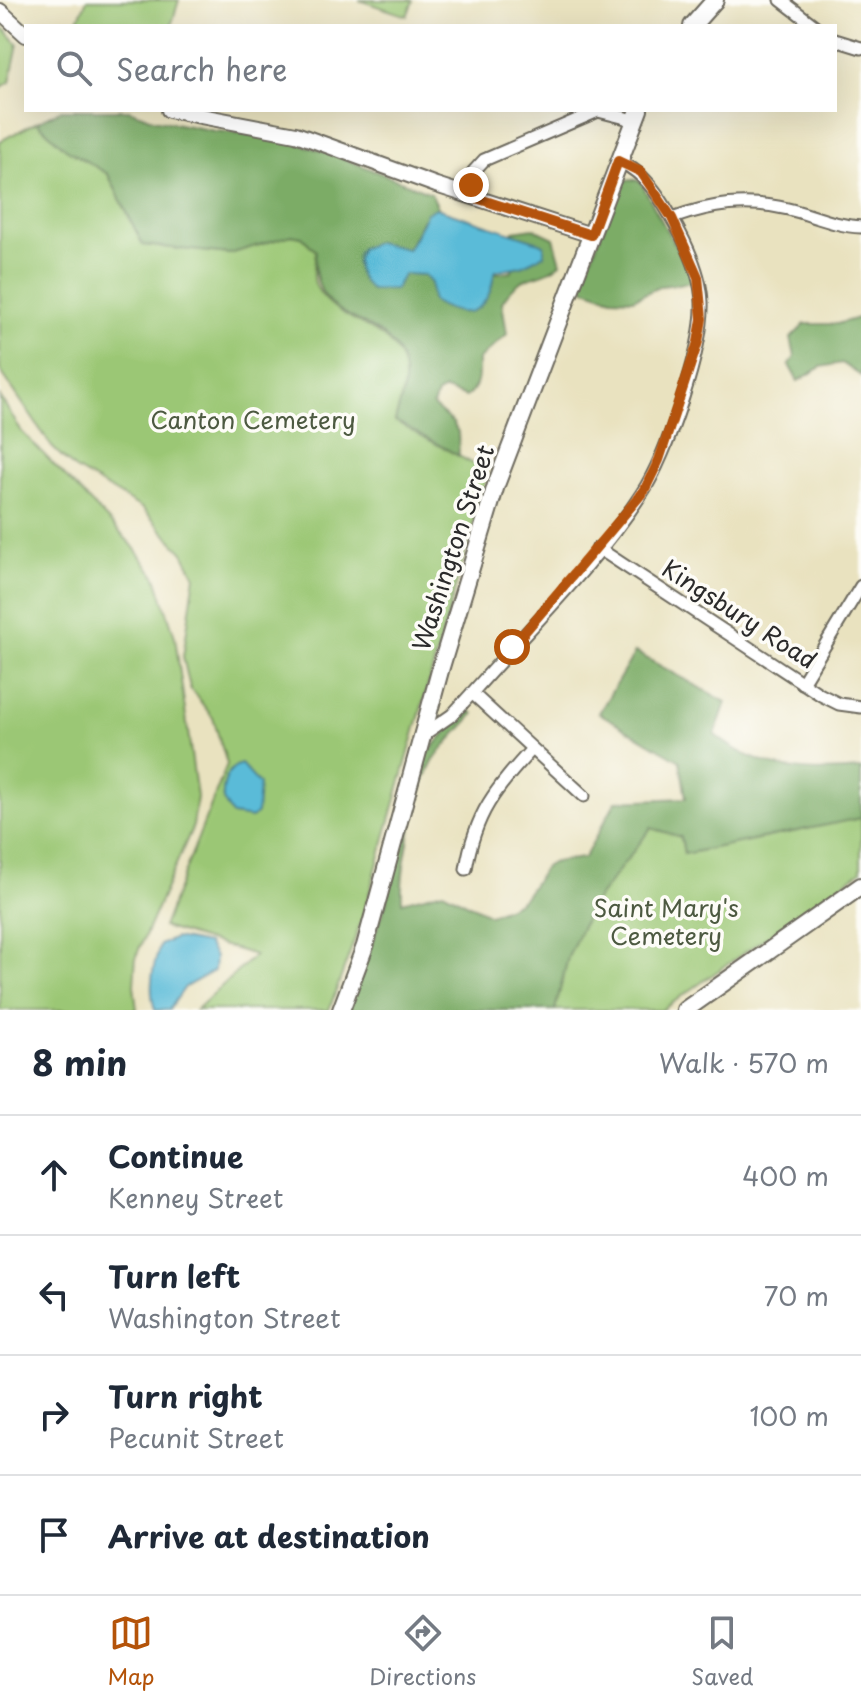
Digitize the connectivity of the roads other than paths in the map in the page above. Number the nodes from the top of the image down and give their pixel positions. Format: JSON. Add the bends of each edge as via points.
{"nodes":[{"id":1,"x":715,"y":0,"type":"edge"},
{"id":2,"x":781,"y":0,"type":"edge"},
{"id":3,"x":0,"y":11,"type":"edge"},
{"id":4,"x":694,"y":24,"type":"edge"},
{"id":5,"x":812,"y":24,"type":"edge"},
{"id":6,"x":24,"y":33,"type":"edge"},
{"id":7,"x":837,"y":41,"type":"edge"},
{"id":8,"x":861,"y":48,"type":"edge"},
{"id":9,"x":180,"y":112,"type":"edge"},
{"id":10,"x":596,"y":112,"type":"edge"},
{"id":11,"x":614,"y":112,"type":"edge"},
{"id":12,"x":636,"y":115,"type":"edge"},
{"id":13,"x":618,"y":161,"type":"junction"},
{"id":14,"x":470,"y":196,"type":"junction"},
{"id":15,"x":672,"y":218,"type":"junction"},
{"id":16,"x":861,"y":227,"type":"edge"},
{"id":17,"x":591,"y":235,"type":"junction"},
{"id":18,"x":598,"y":548,"type":"junction"},
{"id":19,"x":861,"y":586,"type":"edge"},
{"id":20,"x":802,"y":683,"type":"junction"},
{"id":21,"x":472,"y":693,"type":"junction"},
{"id":22,"x":861,"y":707,"type":"edge"},
{"id":23,"x":423,"y":735,"type":"junction"},
{"id":24,"x":532,"y":749,"type":"junction"},
{"id":25,"x":584,"y":796,"type":"dead end"},
{"id":26,"x":466,"y":869,"type":"dead end"},
{"id":27,"x":861,"y":886,"type":"edge"},
{"id":28,"x":341,"y":1010,"type":"edge"},
{"id":29,"x":685,"y":1010,"type":"edge"}],
"edges":[{"from":1,"to":4,"type":"main road"},
{"from":2,"to":5,"type":"street"},
{"from":3,"to":6,"type":"street"},
{"from":7,"to":8,"type":"street"},
{"from":9,"to":14,"type":"street","via":[[296,134]]},
{"from":10,"to":14,"type":"street","via":[[484,160],[473,172]]},
{"from":11,"to":12,"type":"street"},
{"from":12,"to":13,"type":"main road","name":"Washington Street"},
{"from":13,"to":15,"type":"street","via":[[641,172]]},
{"from":13,"to":17,"type":"main road","name":"Washington Street"},
{"from":14,"to":17,"type":"street"},
{"from":15,"to":16,"type":"street","via":[[724,202],[751,203]]},
{"from":15,"to":18,"type":"street","via":[[698,277],[698,342],[644,491]]},
{"from":17,"to":23,"type":"main road","name":"Washington Street","via":[[496,485]]},
{"from":18,"to":20,"type":"street","name":"Kingsbury Road"},
{"from":18,"to":21,"type":"street"},
{"from":19,"to":20,"type":"street"},
{"from":20,"to":22,"type":"street","name":"Kingsbury Road","via":[[839,704]]},
{"from":21,"to":23,"type":"street"},
{"from":21,"to":24,"type":"street"},
{"from":23,"to":28,"type":"main road","name":"Washington Street","via":[[373,919]]},
{"from":24,"to":25,"type":"street"},
{"from":24,"to":26,"type":"street","via":[[487,802]]},
{"from":27,"to":29,"type":"main road"}]}
